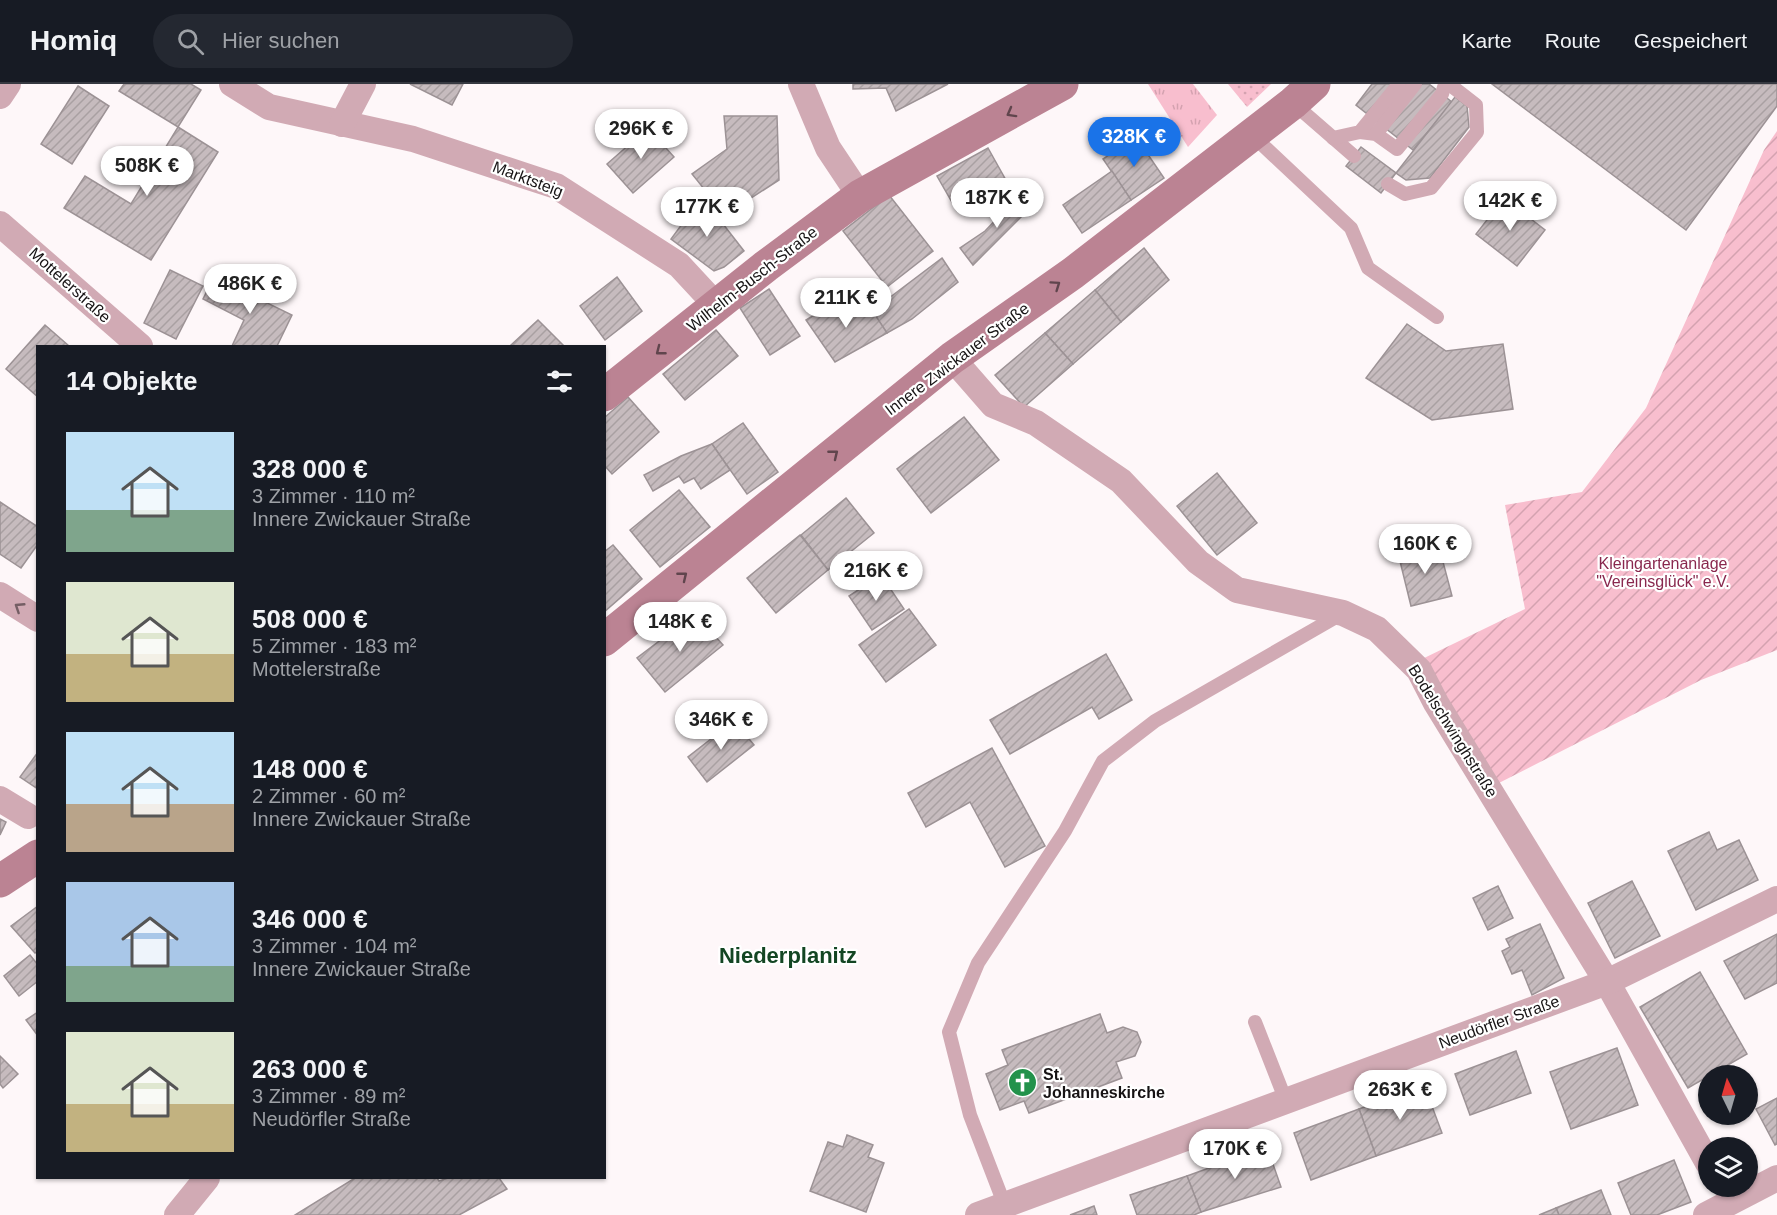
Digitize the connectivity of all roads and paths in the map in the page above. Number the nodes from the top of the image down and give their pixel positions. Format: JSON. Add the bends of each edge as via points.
{"nodes":[{"id":1,"x":8,"y":84,"type":"edge"},
{"id":2,"x":232,"y":84,"type":"edge"},
{"id":3,"x":363,"y":84,"type":"edge"},
{"id":4,"x":801,"y":84,"type":"edge"},
{"id":5,"x":1062,"y":84,"type":"edge"},
{"id":6,"x":1399,"y":84,"type":"edge"},
{"id":7,"x":1415,"y":84,"type":"edge"},
{"id":8,"x":1447,"y":84,"type":"edge"},
{"id":9,"x":1304,"y":94,"type":"edge"},
{"id":10,"x":0,"y":96,"type":"edge"},
{"id":11,"x":342,"y":124,"type":"junction"},
{"id":12,"x":1360,"y":132,"type":"junction"},
{"id":13,"x":1376,"y":134,"type":"junction"},
{"id":14,"x":1251,"y":135,"type":"junction"},
{"id":15,"x":1334,"y":138,"type":"junction"},
{"id":16,"x":1354,"y":156,"type":"dead end"},
{"id":17,"x":1388,"y":184,"type":"dead end"},
{"id":18,"x":860,"y":196,"type":"junction"},
{"id":19,"x":0,"y":224,"type":"edge"},
{"id":20,"x":717,"y":306,"type":"junction"},
{"id":21,"x":1437,"y":316,"type":"dead end"},
{"id":22,"x":139,"y":345,"type":"edge"},
{"id":23,"x":952,"y":358,"type":"junction"},
{"id":24,"x":606,"y":393,"type":"edge"},
{"id":25,"x":0,"y":595,"type":"edge"},
{"id":26,"x":1343,"y":613,"type":"junction"},
{"id":27,"x":36,"y":618,"type":"edge"},
{"id":28,"x":606,"y":638,"type":"edge"},
{"id":29,"x":0,"y":799,"type":"edge"},
{"id":30,"x":28,"y":816,"type":"dead end"},
{"id":31,"x":36,"y":857,"type":"edge"},
{"id":32,"x":0,"y":881,"type":"edge"},
{"id":33,"x":1777,"y":899,"type":"edge"},
{"id":34,"x":1607,"y":982,"type":"junction"},
{"id":35,"x":1255,"y":1022,"type":"dead end"},
{"id":36,"x":1286,"y":1101,"type":"junction"},
{"id":37,"x":1698,"y":1145,"type":"edge"},
{"id":38,"x":1777,"y":1178,"type":"edge"},
{"id":39,"x":206,"y":1179,"type":"edge"},
{"id":40,"x":1758,"y":1184,"type":"edge"},
{"id":41,"x":1723,"y":1197,"type":"edge"},
{"id":42,"x":1005,"y":1206,"type":"junction"},
{"id":43,"x":177,"y":1215,"type":"edge"},
{"id":44,"x":978,"y":1215,"type":"edge"},
{"id":45,"x":1706,"y":1215,"type":"edge"}],
"edges":[{"from":1,"to":10,"type":"street"},
{"from":2,"to":11,"type":"street","name":"Marktsteig","via":[[269,107]]},
{"from":3,"to":11,"type":"street"},
{"from":4,"to":18,"type":"street","via":[[828,148]]},
{"from":5,"to":18,"type":"main road","name":"Wilhelm-Busch-Straße","one_way":true},
{"from":6,"to":12,"type":"lane"},
{"from":7,"to":13,"type":"lane"},
{"from":8,"to":13,"type":"lane","via":[[1397,149]]},
{"from":8,"to":17,"type":"lane","via":[[1476,105],[1477,132],[1431,188],[1405,194]]},
{"from":9,"to":14,"type":"main road","name":"Innere Zwickauer Straße"},
{"from":9,"to":15,"type":"lane"},
{"from":11,"to":20,"type":"street","name":"Marktsteig","via":[[413,139],[556,186],[679,265]]},
{"from":12,"to":13,"type":"lane"},
{"from":12,"to":15,"type":"lane"},
{"from":14,"to":21,"type":"lane","via":[[1351,228],[1368,268]]},
{"from":23,"to":14,"type":"main road","name":"Innere Zwickauer Straße","one_way":true,"via":[[1073,273]]},
{"from":15,"to":16,"type":"lane"},
{"from":18,"to":20,"type":"main road","name":"Wilhelm-Busch-Straße"},
{"from":19,"to":22,"type":"street","name":"Mottelerstraße"},
{"from":20,"to":24,"type":"main road","name":"Wilhelm-Busch-Straße","one_way":true},
{"from":23,"to":26,"type":"street","name":"Bodelschwinghstraße","via":[[993,405],[1036,423],[1121,481],[1198,561],[1237,590]]},
{"from":28,"to":23,"type":"main road","name":"Innere Zwickauer Straße","one_way":true},
{"from":27,"to":25,"type":"street","one_way":true},
{"from":26,"to":34,"type":"street","name":"Bodelschwinghstraße","via":[[1377,629],[1419,670]]},
{"from":26,"to":42,"type":"lane","via":[[1155,721],[1102,761],[1065,831],[978,963],[949,1032],[970,1115]]},
{"from":29,"to":30,"type":"street"},
{"from":31,"to":32,"type":"main road"},
{"from":33,"to":34,"type":"street","name":"Neudörfler Straße"},
{"from":34,"to":36,"type":"street","name":"Neudörfler Straße"},
{"from":34,"to":37,"type":"street","name":"Bodelschwinghstraße"},
{"from":35,"to":36,"type":"lane"},
{"from":36,"to":42,"type":"street","name":"Neudörfler Straße"},
{"from":38,"to":40,"type":"street"},
{"from":39,"to":43,"type":"street"},
{"from":41,"to":45,"type":"street"},
{"from":42,"to":44,"type":"street","name":"Neudörfler Straße"}]}
